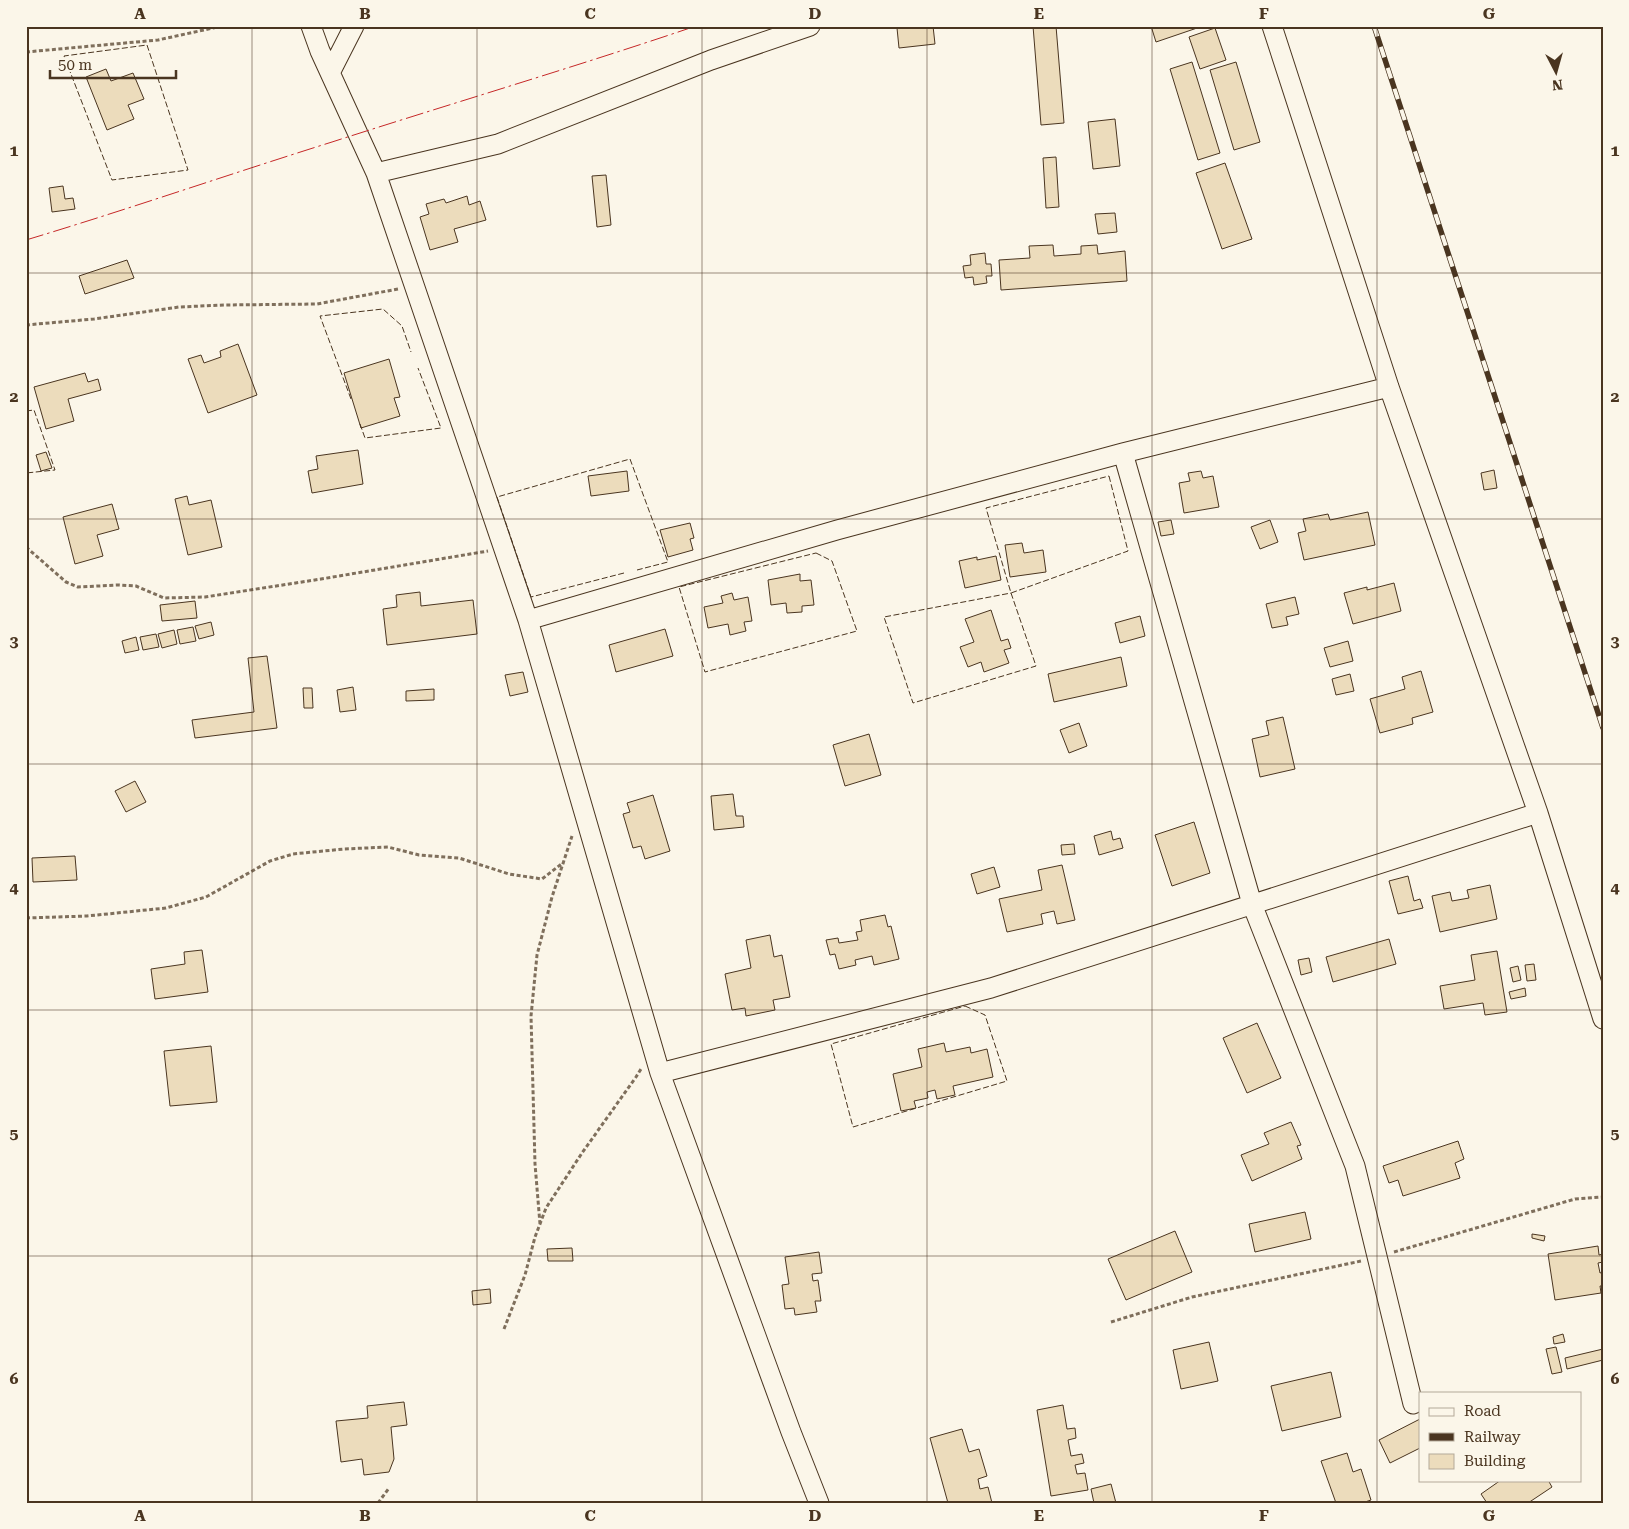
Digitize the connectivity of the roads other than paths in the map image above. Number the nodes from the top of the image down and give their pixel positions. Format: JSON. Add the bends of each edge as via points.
{"nodes":[{"id":1,"x":311,"y":26,"type":"edge"},
{"id":2,"x":354,"y":26,"type":"edge"},
{"id":3,"x":810,"y":26,"type":"edge"},
{"id":4,"x":1272,"y":26,"type":"edge"},
{"id":5,"x":330,"y":73,"type":"junction"},
{"id":6,"x":376,"y":173,"type":"junction"},
{"id":7,"x":1389,"y":387,"type":"junction"},
{"id":8,"x":1123,"y":453,"type":"junction"},
{"id":9,"x":528,"y":620,"type":"junction"},
{"id":10,"x":1538,"y":814,"type":"junction"},
{"id":11,"x":1252,"y":904,"type":"junction"},
{"id":12,"x":1603,"y":1019,"type":"edge"},
{"id":13,"x":660,"y":1073,"type":"junction"},
{"id":14,"x":1413,"y":1404,"type":"dead end"},
{"id":15,"x":819,"y":1503,"type":"edge"}],
"edges":[{"from":1,"to":5,"type":"street"},
{"from":2,"to":5,"type":"street"},
{"from":3,"to":6,"type":"street","via":[[711,60],[498,144]]},
{"from":4,"to":7,"type":"street"},
{"from":5,"to":6,"type":"street"},
{"from":6,"to":9,"type":"street"},
{"from":7,"to":8,"type":"street"},
{"from":7,"to":10,"type":"street"},
{"from":8,"to":9,"type":"street","via":[[837,530]]},
{"from":8,"to":11,"type":"street"},
{"from":9,"to":13,"type":"street"},
{"from":10,"to":11,"type":"street"},
{"from":10,"to":12,"type":"street"},
{"from":11,"to":13,"type":"street","via":[[991,988]]},
{"from":11,"to":14,"type":"street","via":[[1354,1166]]},
{"from":13,"to":15,"type":"street"}]}
